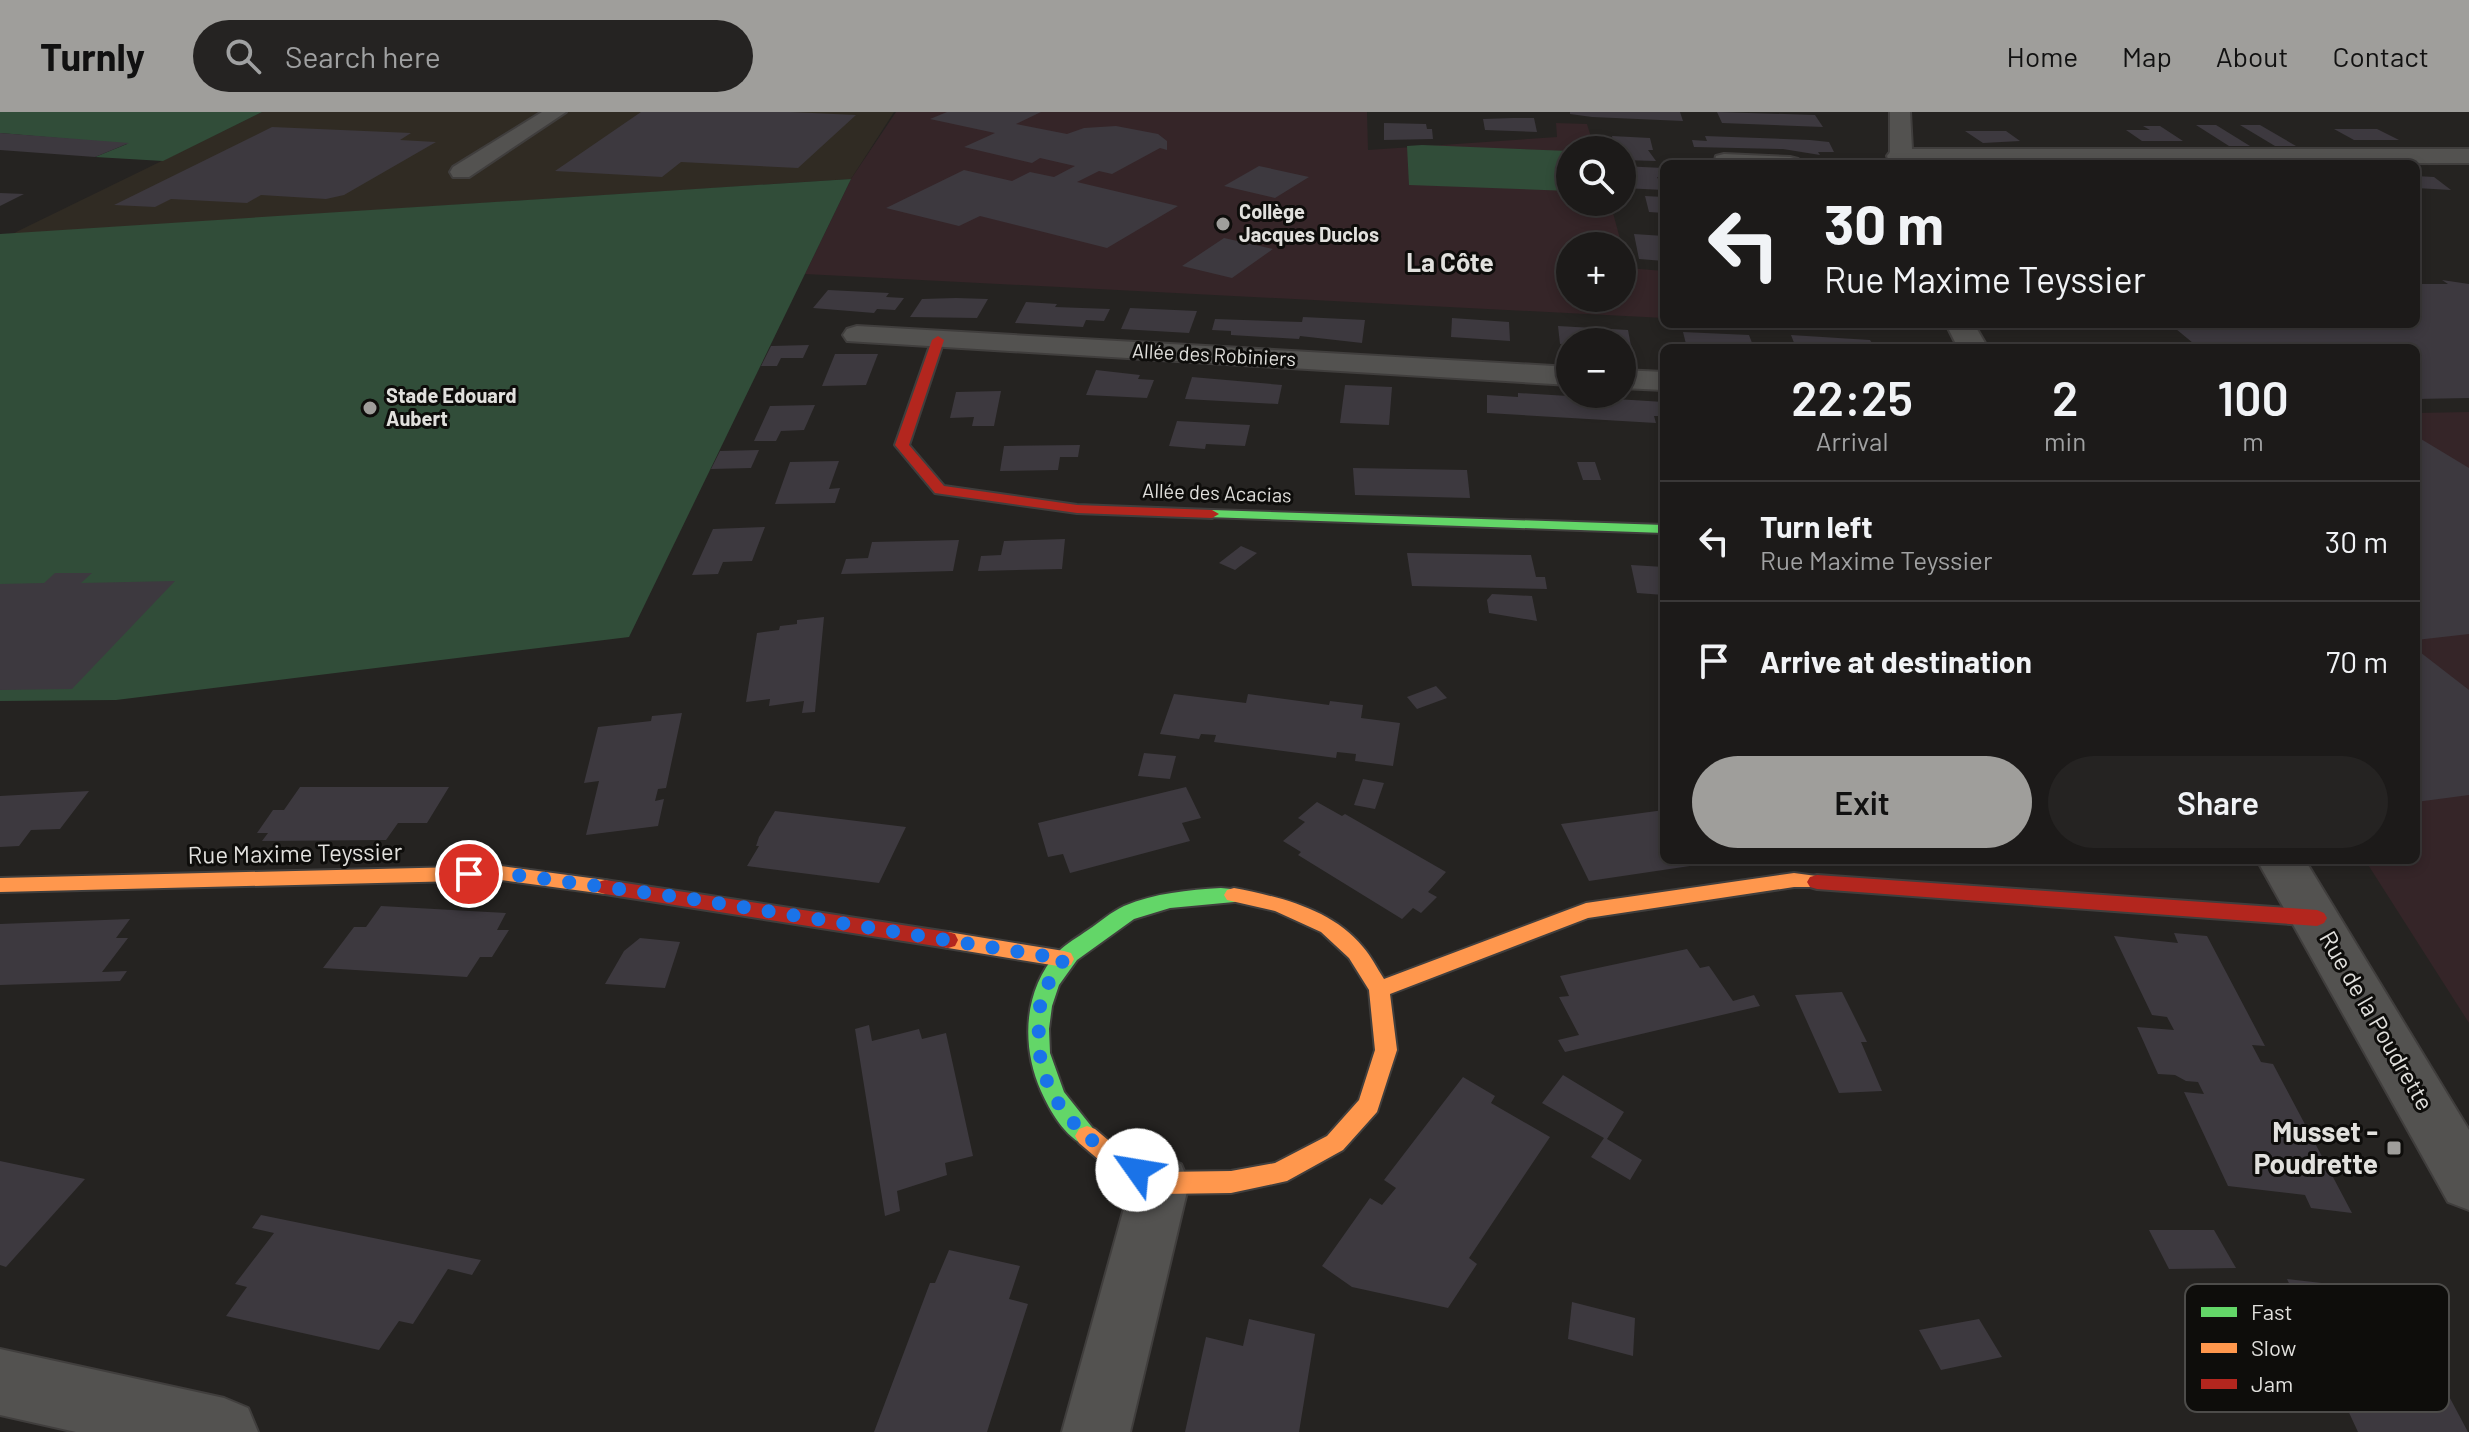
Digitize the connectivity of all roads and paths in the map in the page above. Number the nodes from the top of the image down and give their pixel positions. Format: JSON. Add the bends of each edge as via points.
{"nodes":[{"id":1,"x":556,"y":112,"type":"edge"},
{"id":2,"x":1893,"y":113,"type":"edge"},
{"id":3,"x":2469,"y":156,"type":"edge"},
{"id":4,"x":1899,"y":160,"type":"edge"},
{"id":5,"x":461,"y":172,"type":"dead end"},
{"id":6,"x":857,"y":335,"type":"dead end"},
{"id":7,"x":938,"y":340,"type":"junction"},
{"id":8,"x":1556,"y":375,"type":"edge"},
{"id":9,"x":1636,"y":380,"type":"edge"},
{"id":10,"x":1660,"y":381,"type":"edge"},
{"id":11,"x":1660,"y":529,"type":"edge"},
{"id":12,"x":2283,"y":864,"type":"edge"},
{"id":13,"x":0,"y":885,"type":"edge"},
{"id":14,"x":2317,"y":918,"type":"junction"},
{"id":15,"x":1064,"y":959,"type":"junction"},
{"id":16,"x":1379,"y":989,"type":"junction"},
{"id":17,"x":1160,"y":1183,"type":"junction"},
{"id":18,"x":2469,"y":1183,"type":"edge"},
{"id":19,"x":0,"y":1382,"type":"edge"},
{"id":20,"x":224,"y":1432,"type":"edge"},
{"id":21,"x":1096,"y":1432,"type":"edge"}],
"edges":[{"from":1,"to":5,"type":"street"},
{"from":2,"to":4,"type":"street"},
{"from":3,"to":4,"type":"street"},
{"from":6,"to":7,"type":"street","name":"Allée des Robiniers"},
{"from":7,"to":8,"type":"street","name":"Allée des Robiniers"},
{"from":7,"to":11,"type":"street","name":"Allée des Acacias","via":[[902,445],[940,490],[1077,509]]},
{"from":9,"to":10,"type":"street"},
{"from":12,"to":14,"type":"street","name":"Rue de la Poudrette"},
{"from":13,"to":15,"type":"street","name":"Rue Maxime Teyssier","via":[[501,873]]},
{"from":14,"to":16,"type":"street","via":[[1794,880],[1586,911]]},
{"from":14,"to":18,"type":"street","name":"Rue de la Poudrette"},
{"from":15,"to":16,"type":"street","via":[[1129,912],[1179,897],[1234,895],[1279,904],[1328,927],[1356,952]]},
{"from":15,"to":17,"type":"street","via":[[1041,998],[1038,1046],[1051,1096],[1068,1120],[1113,1158]]},
{"from":16,"to":17,"type":"street","via":[[1386,1050],[1369,1105],[1335,1143],[1279,1173],[1231,1182]]},
{"from":17,"to":21,"type":"street"},
{"from":19,"to":20,"type":"street"}]}
